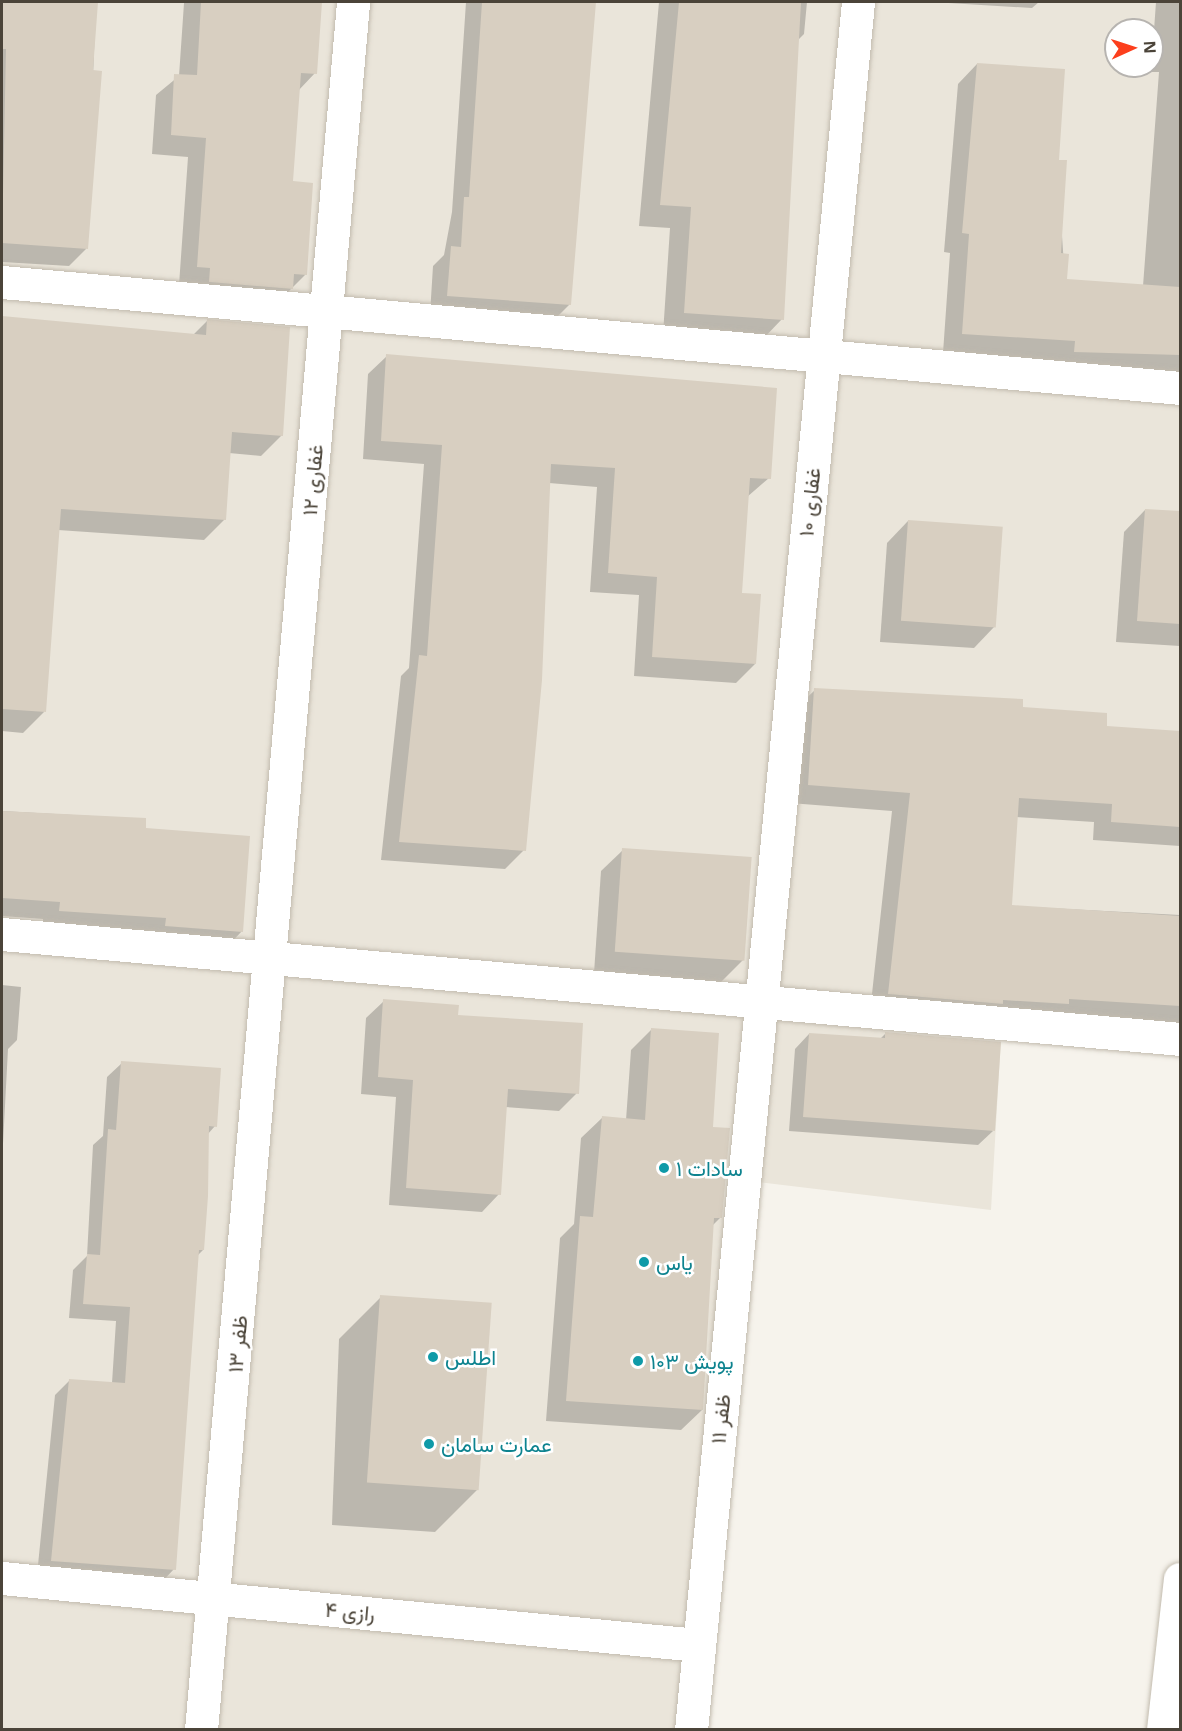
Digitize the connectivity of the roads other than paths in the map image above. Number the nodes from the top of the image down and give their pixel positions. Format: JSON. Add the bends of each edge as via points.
{"nodes":[{"id":1,"x":353,"y":2,"type":"edge"},
{"id":2,"x":858,"y":2,"type":"edge"},
{"id":3,"x":2,"y":282,"type":"edge"},
{"id":4,"x":327,"y":311,"type":"junction"},
{"id":5,"x":824,"y":356,"type":"junction"},
{"id":6,"x":1180,"y":388,"type":"edge"},
{"id":7,"x":2,"y":934,"type":"edge"},
{"id":8,"x":270,"y":958,"type":"junction"},
{"id":9,"x":761,"y":1002,"type":"junction"},
{"id":10,"x":1180,"y":1039,"type":"edge"},
{"id":11,"x":2,"y":1578,"type":"edge"},
{"id":12,"x":1180,"y":1579,"type":"edge"},
{"id":13,"x":215,"y":1599,"type":"junction"},
{"id":14,"x":698,"y":1645,"type":"junction"},
{"id":15,"x":201,"y":1730,"type":"edge"},
{"id":16,"x":692,"y":1730,"type":"edge"},
{"id":17,"x":1163,"y":1730,"type":"edge"}],
"edges":[{"from":1,"to":4,"type":"street","name":"غفاری ۱۲"},
{"from":2,"to":5,"type":"street","name":"غفاری ۱۰"},
{"from":3,"to":4,"type":"street"},
{"from":4,"to":5,"type":"street"},
{"from":4,"to":8,"type":"street","name":"غفاری ۱۲"},
{"from":5,"to":6,"type":"street"},
{"from":5,"to":9,"type":"street","name":"غفاری ۱۰"},
{"from":7,"to":8,"type":"street"},
{"from":8,"to":9,"type":"street"},
{"from":8,"to":13,"type":"street","name":"ظفر ۱۳"},
{"from":9,"to":10,"type":"street"},
{"from":9,"to":14,"type":"street","name":"ظفر ۱۱"},
{"from":11,"to":13,"type":"street","name":"رازی ۴"},
{"from":12,"to":17,"type":"street"},
{"from":13,"to":14,"type":"street","name":"رازی ۴"},
{"from":13,"to":15,"type":"street","name":"ظفر ۱۳"},
{"from":14,"to":16,"type":"street","name":"ظفر ۱۱"}]}
